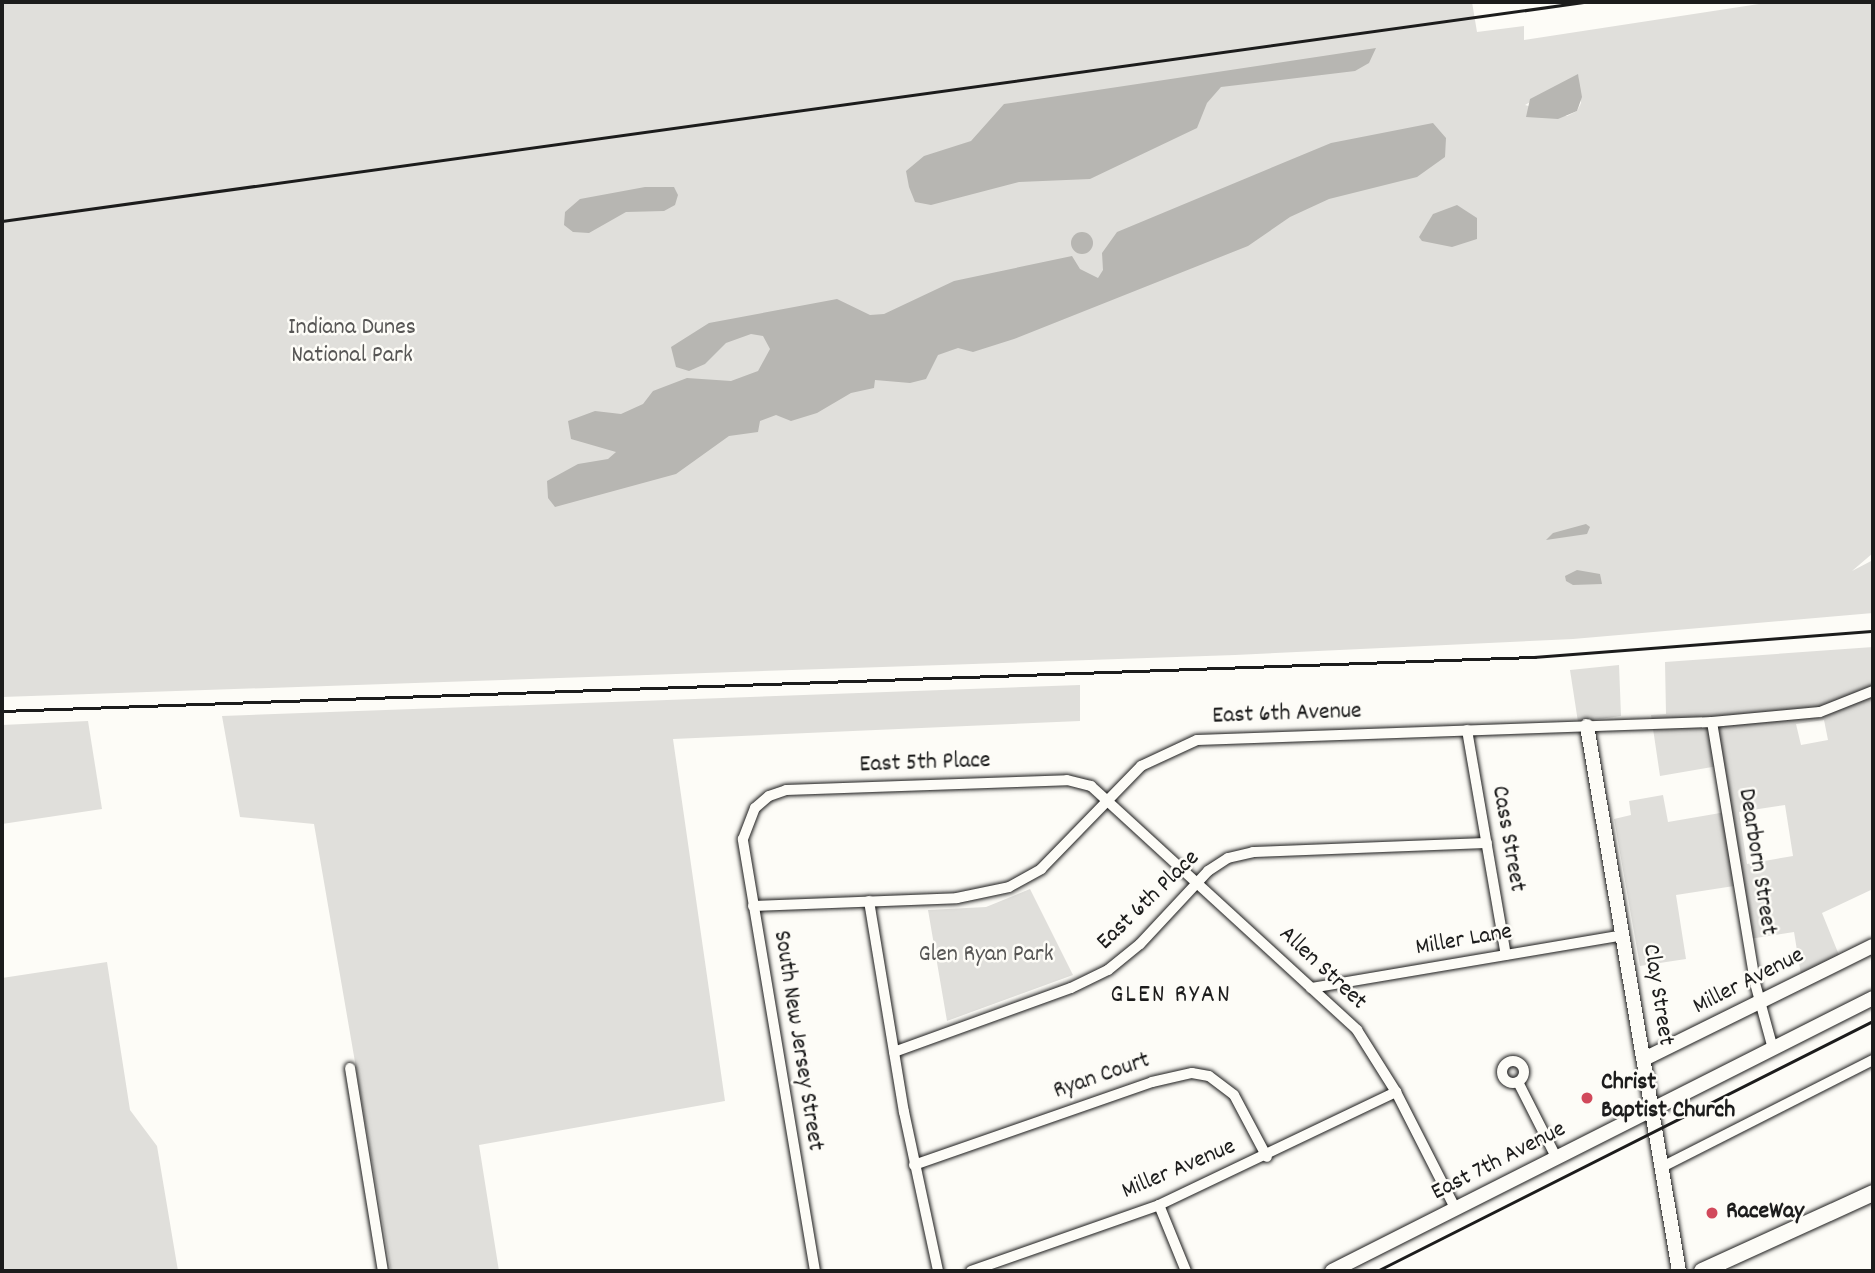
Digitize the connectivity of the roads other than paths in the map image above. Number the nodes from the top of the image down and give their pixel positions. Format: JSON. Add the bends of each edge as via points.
{"nodes":[{"id":1,"x":1873,"y":691,"type":"edge"},
{"id":2,"x":1712,"y":723,"type":"junction"},
{"id":3,"x":1587,"y":726,"type":"junction"},
{"id":4,"x":1467,"y":730,"type":"junction"},
{"id":5,"x":1107,"y":801,"type":"junction"},
{"id":6,"x":748,"y":817,"type":"joint"},
{"id":7,"x":1487,"y":843,"type":"junction"},
{"id":8,"x":1197,"y":883,"type":"junction"},
{"id":9,"x":869,"y":901,"type":"junction"},
{"id":10,"x":753,"y":906,"type":"junction"},
{"id":11,"x":1624,"y":936,"type":"junction"},
{"id":12,"x":1873,"y":946,"type":"edge"},
{"id":13,"x":1506,"y":955,"type":"junction"},
{"id":14,"x":1311,"y":988,"type":"junction"},
{"id":15,"x":1873,"y":998,"type":"edge"},
{"id":16,"x":1760,"y":1002,"type":"junction"},
{"id":17,"x":1773,"y":1049,"type":"junction"},
{"id":18,"x":894,"y":1052,"type":"junction"},
{"id":19,"x":1644,"y":1059,"type":"junction"},
{"id":20,"x":1873,"y":1060,"type":"edge"},
{"id":21,"x":350,"y":1068,"type":"dead end"},
{"id":22,"x":1518,"y":1082,"type":"dead end"},
{"id":23,"x":1396,"y":1092,"type":"junction"},
{"id":24,"x":1653,"y":1110,"type":"junction"},
{"id":25,"x":1267,"y":1157,"type":"junction"},
{"id":26,"x":1556,"y":1159,"type":"junction"},
{"id":27,"x":914,"y":1165,"type":"junction"},
{"id":28,"x":1662,"y":1167,"type":"junction"},
{"id":29,"x":1873,"y":1193,"type":"edge"},
{"id":30,"x":1159,"y":1205,"type":"junction"},
{"id":31,"x":1455,"y":1210,"type":"junction"},
{"id":32,"x":383,"y":1271,"type":"edge"},
{"id":33,"x":816,"y":1271,"type":"edge"},
{"id":34,"x":938,"y":1271,"type":"edge"},
{"id":35,"x":971,"y":1271,"type":"edge"},
{"id":36,"x":1185,"y":1271,"type":"edge"},
{"id":37,"x":1332,"y":1271,"type":"edge"},
{"id":38,"x":1679,"y":1271,"type":"edge"},
{"id":39,"x":1702,"y":1271,"type":"edge"}],
"edges":[{"from":1,"to":2,"type":"street","name":"East 6th Avenue","via":[[1820,712]]},
{"from":2,"to":3,"type":"street","name":"East 6th Avenue"},
{"from":2,"to":16,"type":"street","name":"Dearborn Street"},
{"from":3,"to":4,"type":"street","name":"East 6th Avenue"},
{"from":3,"to":11,"type":"street","name":"Clay Street"},
{"from":4,"to":5,"type":"street","name":"East 6th Avenue","via":[[1197,740],[1155,757]]},
{"from":4,"to":7,"type":"street","name":"Cass Street"},
{"from":5,"to":6,"type":"street","name":"East 5th Place","via":[[1085,783],[1067,780],[797,789],[769,796]]},
{"from":5,"to":8,"type":"street","name":"Allen Street"},
{"from":5,"to":9,"type":"street","name":"East 6th Avenue","via":[[1041,869],[1009,887],[975,897]]},
{"from":6,"to":10,"type":"street","name":"South New Jersey Street","via":[[743,839]]},
{"from":7,"to":8,"type":"street","name":"East 6th Place","via":[[1253,852],[1217,864]]},
{"from":7,"to":13,"type":"street","name":"Cass Street"},
{"from":8,"to":14,"type":"street","name":"Allen Street"},
{"from":8,"to":18,"type":"street","name":"East 6th Place","via":[[1140,944],[1091,979]]},
{"from":9,"to":10,"type":"street","name":"East 6th Avenue"},
{"from":9,"to":18,"type":"street"},
{"from":10,"to":33,"type":"street","name":"South New Jersey Street"},
{"from":11,"to":13,"type":"street","name":"Miller Lane"},
{"from":11,"to":19,"type":"street","name":"Clay Street"},
{"from":12,"to":16,"type":"street","name":"Miller Avenue"},
{"from":13,"to":14,"type":"street","name":"Miller Lane"},
{"from":14,"to":23,"type":"street","name":"Allen Street","via":[[1357,1030]]},
{"from":15,"to":17,"type":"street","name":"East 7th Avenue"},
{"from":16,"to":17,"type":"street","name":"Dearborn Street"},
{"from":16,"to":19,"type":"street","name":"Miller Avenue"},
{"from":17,"to":24,"type":"street","name":"East 7th Avenue"},
{"from":18,"to":27,"type":"street"},
{"from":19,"to":24,"type":"street","name":"Clay Street"},
{"from":20,"to":28,"type":"street"},
{"from":21,"to":32,"type":"street"},
{"from":22,"to":26,"type":"street"},
{"from":23,"to":25,"type":"street","name":"Miller Avenue"},
{"from":23,"to":31,"type":"street","name":"Allen Street"},
{"from":24,"to":26,"type":"street","name":"East 7th Avenue"},
{"from":24,"to":28,"type":"street","name":"Clay Street"},
{"from":25,"to":27,"type":"street","name":"Ryan Court","via":[[1234,1095],[1209,1076],[1192,1073],[1165,1077]]},
{"from":25,"to":30,"type":"street","name":"Miller Avenue"},
{"from":26,"to":31,"type":"street","name":"East 7th Avenue"},
{"from":27,"to":34,"type":"street"},
{"from":28,"to":38,"type":"street","name":"Clay Street"},
{"from":29,"to":39,"type":"main road"},
{"from":30,"to":35,"type":"street","name":"Miller Avenue"},
{"from":30,"to":36,"type":"street"},
{"from":31,"to":37,"type":"street","name":"East 7th Avenue"}]}
